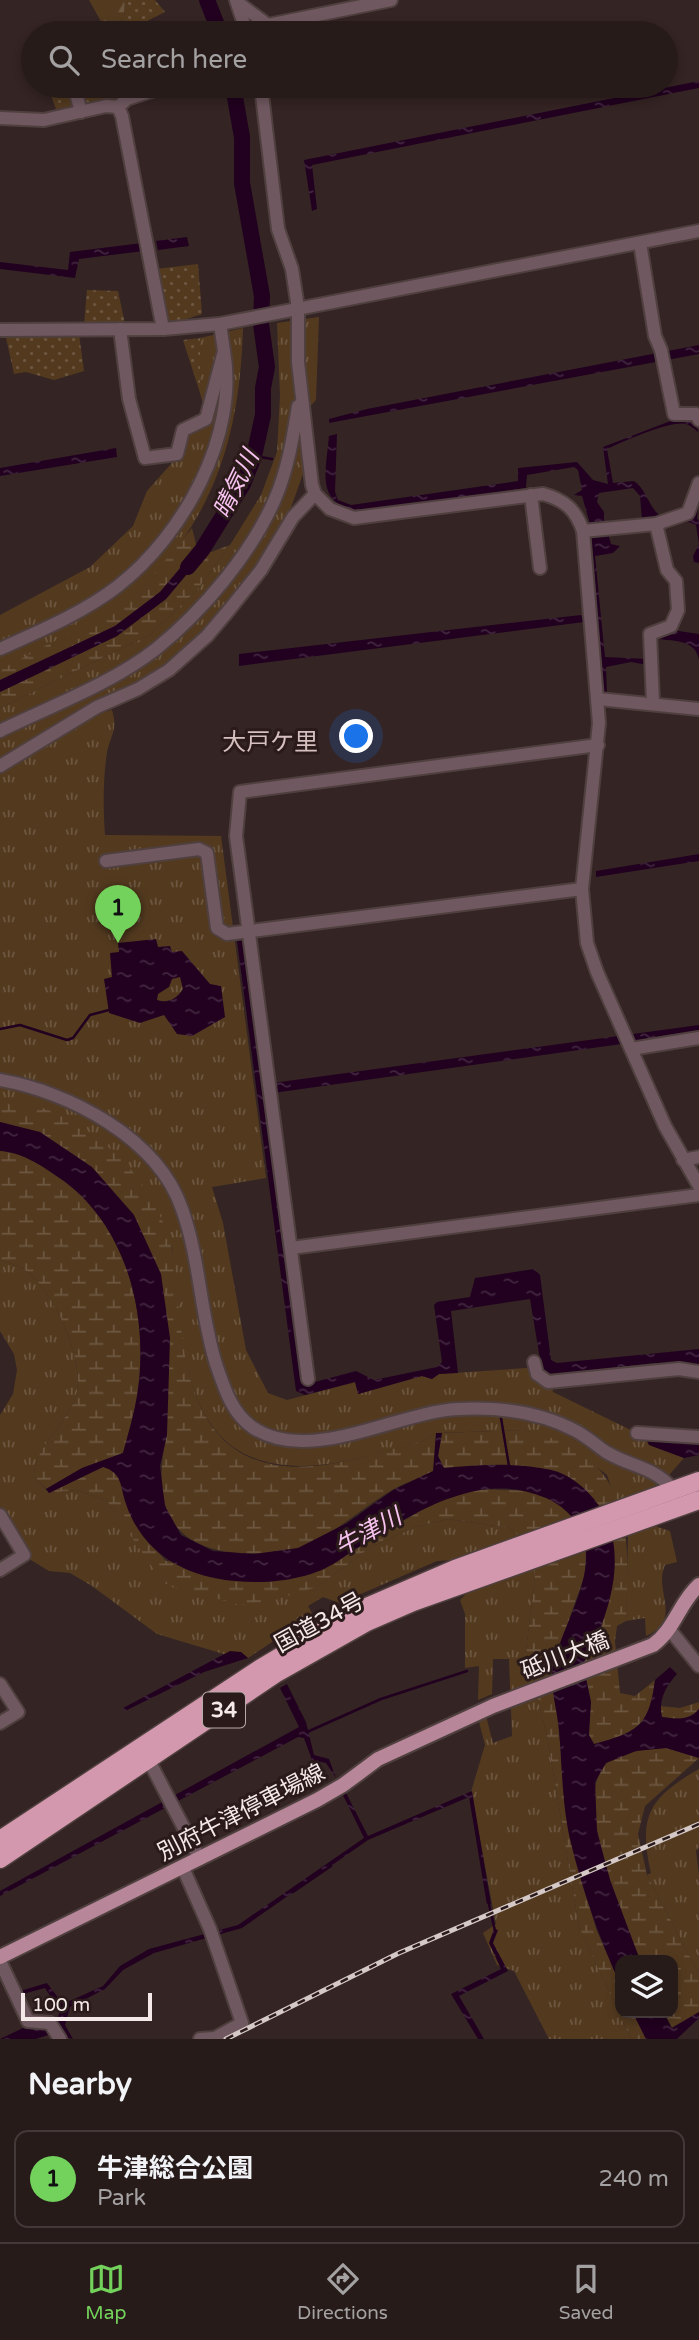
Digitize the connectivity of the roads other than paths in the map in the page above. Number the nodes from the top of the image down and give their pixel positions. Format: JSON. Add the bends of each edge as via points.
{"nodes":[{"id":1,"x":391,"y":0,"type":"edge"},
{"id":2,"x":236,"y":1,"type":"edge"},
{"id":3,"x":243,"y":21,"type":"edge"},
{"id":4,"x":258,"y":21,"type":"edge"},
{"id":5,"x":301,"y":21,"type":"edge"},
{"id":6,"x":77,"y":98,"type":"edge"},
{"id":7,"x":130,"y":98,"type":"edge"},
{"id":8,"x":262,"y":98,"type":"edge"},
{"id":9,"x":118,"y":107,"type":"junction"},
{"id":10,"x":81,"y":111,"type":"junction"},
{"id":11,"x":0,"y":118,"type":"edge"},
{"id":12,"x":699,"y":231,"type":"edge"},
{"id":13,"x":640,"y":243,"type":"junction"},
{"id":14,"x":298,"y":309,"type":"junction"},
{"id":15,"x":220,"y":324,"type":"junction"},
{"id":16,"x":120,"y":329,"type":"junction"},
{"id":17,"x":163,"y":329,"type":"junction"},
{"id":18,"x":0,"y":330,"type":"edge"},
{"id":19,"x":223,"y":351,"type":"junction"},
{"id":20,"x":300,"y":392,"type":"junction"},
{"id":21,"x":699,"y":420,"type":"edge"},
{"id":22,"x":699,"y":483,"type":"edge"},
{"id":23,"x":315,"y":494,"type":"junction"},
{"id":24,"x":531,"y":495,"type":"junction"},
{"id":25,"x":656,"y":524,"type":"junction"},
{"id":26,"x":583,"y":531,"type":"junction"},
{"id":27,"x":540,"y":568,"type":"dead end"},
{"id":28,"x":0,"y":649,"type":"edge"},
{"id":29,"x":598,"y":699,"type":"junction"},
{"id":30,"x":653,"y":702,"type":"junction"},
{"id":31,"x":699,"y":709,"type":"edge"},
{"id":32,"x":0,"y":731,"type":"edge"},
{"id":33,"x":598,"y":744,"type":"junction"},
{"id":34,"x":0,"y":766,"type":"edge"},
{"id":35,"x":106,"y":861,"type":"dead end"},
{"id":36,"x":582,"y":889,"type":"junction"},
{"id":37,"x":251,"y":932,"type":"junction"},
{"id":38,"x":699,"y":1038,"type":"edge"},
{"id":39,"x":631,"y":1049,"type":"junction"},
{"id":40,"x":0,"y":1080,"type":"edge"},
{"id":41,"x":699,"y":1157,"type":"edge"},
{"id":42,"x":683,"y":1160,"type":"junction"},
{"id":43,"x":699,"y":1186,"type":"edge"},
{"id":44,"x":699,"y":1195,"type":"edge"},
{"id":45,"x":291,"y":1248,"type":"junction"},
{"id":46,"x":534,"y":1362,"type":"dead end"},
{"id":47,"x":699,"y":1372,"type":"edge"},
{"id":48,"x":308,"y":1379,"type":"dead end"},
{"id":49,"x":637,"y":1433,"type":"dead end"},
{"id":50,"x":699,"y":1437,"type":"edge"},
{"id":51,"x":699,"y":1481,"type":"edge"},
{"id":52,"x":674,"y":1490,"type":"junction"},
{"id":53,"x":699,"y":1500,"type":"edge"},
{"id":54,"x":656,"y":1506,"type":"junction"},
{"id":55,"x":0,"y":1515,"type":"edge"},
{"id":56,"x":0,"y":1570,"type":"edge"},
{"id":57,"x":699,"y":1585,"type":"edge"},
{"id":58,"x":670,"y":1630,"type":"junction"},
{"id":59,"x":699,"y":1666,"type":"edge"},
{"id":60,"x":0,"y":1684,"type":"edge"},
{"id":61,"x":501,"y":1703,"type":"joint"},
{"id":62,"x":0,"y":1723,"type":"edge"},
{"id":63,"x":146,"y":1754,"type":"junction"},
{"id":64,"x":0,"y":1840,"type":"edge"},
{"id":65,"x":0,"y":1859,"type":"edge"},
{"id":66,"x":200,"y":1859,"type":"junction"},
{"id":67,"x":183,"y":1868,"type":"junction"},
{"id":68,"x":0,"y":1959,"type":"edge"},
{"id":69,"x":56,"y":2032,"type":"edge"},
{"id":70,"x":200,"y":2039,"type":"edge"}],
"edges":[{"from":1,"to":5,"type":"street"},
{"from":2,"to":3,"type":"street"},
{"from":2,"to":4,"type":"street"},
{"from":6,"to":10,"type":"street"},
{"from":7,"to":9,"type":"street"},
{"from":8,"to":14,"type":"street","via":[[278,229],[292,269]]},
{"from":9,"to":10,"type":"street"},
{"from":9,"to":17,"type":"street"},
{"from":10,"to":11,"type":"street","via":[[44,120]]},
{"from":12,"to":13,"type":"street"},
{"from":13,"to":14,"type":"street"},
{"from":13,"to":21,"type":"street","via":[[674,414],[686,411]]},
{"from":14,"to":15,"type":"street"},
{"from":14,"to":20,"type":"street"},
{"from":15,"to":17,"type":"street"},
{"from":15,"to":19,"type":"street"},
{"from":16,"to":17,"type":"street"},
{"from":16,"to":18,"type":"street"},
{"from":16,"to":19,"type":"street","via":[[129,399],[145,458],[177,454],[183,430],[206,419]]},
{"from":19,"to":28,"type":"street","via":[[226,386],[216,438],[196,489],[160,543],[109,592]]},
{"from":20,"to":23,"type":"street"},
{"from":20,"to":32,"type":"street","via":[[290,453],[275,499],[242,555],[205,602],[156,649]]},
{"from":22,"to":25,"type":"street","via":[[688,513]]},
{"from":23,"to":24,"type":"street","via":[[330,509],[354,518]]},
{"from":23,"to":34,"type":"street","via":[[293,517],[261,570],[229,610],[169,670]]},
{"from":24,"to":26,"type":"street","via":[[558,498],[570,506]]},
{"from":24,"to":27,"type":"street"},
{"from":25,"to":26,"type":"street"},
{"from":25,"to":30,"type":"street","via":[[667,570],[676,581],[678,610],[671,625],[650,634]]},
{"from":26,"to":29,"type":"street"},
{"from":29,"to":30,"type":"street","via":[[639,705]]},
{"from":29,"to":33,"type":"street"},
{"from":30,"to":31,"type":"street"},
{"from":33,"to":36,"type":"street"},
{"from":33,"to":37,"type":"street","via":[[240,792],[236,836]]},
{"from":35,"to":37,"type":"street","via":[[199,849],[206,853],[217,928],[227,934]]},
{"from":36,"to":37,"type":"street"},
{"from":36,"to":39,"type":"street","via":[[587,943]]},
{"from":37,"to":45,"type":"street"},
{"from":38,"to":39,"type":"street"},
{"from":39,"to":42,"type":"street"},
{"from":40,"to":52,"type":"street","via":[[24,1084],[91,1111],[126,1136],[171,1186],[182,1208],[201,1308],[225,1390],[253,1428],[297,1440],[333,1438],[457,1409],[523,1412],[575,1430],[609,1454],[659,1473]]},
{"from":41,"to":42,"type":"street"},
{"from":42,"to":43,"type":"street"},
{"from":44,"to":45,"type":"street"},
{"from":45,"to":48,"type":"street"},
{"from":46,"to":47,"type":"street","via":[[537,1374],[548,1382],[679,1369]]},
{"from":49,"to":50,"type":"street"},
{"from":51,"to":52,"type":"highway","name":"国道34号","number":"34"},
{"from":52,"to":54,"type":"highway","name":"国道34号","number":"34"},
{"from":53,"to":54,"type":"highway","name":"国道34号","number":"34"},
{"from":54,"to":63,"type":"highway","name":"国道34号","number":"34","via":[[458,1577],[328,1642]]},
{"from":55,"to":56,"type":"street","via":[[24,1555]]},
{"from":57,"to":58,"type":"main road"},
{"from":58,"to":59,"type":"street"},
{"from":58,"to":61,"type":"main road","name":"砥川大橋","via":[[644,1650]]},
{"from":60,"to":62,"type":"street","via":[[18,1712]]},
{"from":61,"to":66,"type":"main road","name":"別府牛津停車場線","via":[[378,1759],[343,1785]]},
{"from":63,"to":64,"type":"highway","name":"国道34号","number":"34"},
{"from":63,"to":65,"type":"highway","name":"国道34号","number":"34"},
{"from":63,"to":66,"type":"street"},
{"from":66,"to":67,"type":"main road","name":"別府牛津停車場線"},
{"from":67,"to":68,"type":"main road","name":"別府牛津停車場線"},
{"from":67,"to":70,"type":"street","via":[[212,1934],[242,2023],[215,2038]]},
{"from":68,"to":69,"type":"street","via":[[29,2021],[50,2023]]}]}
